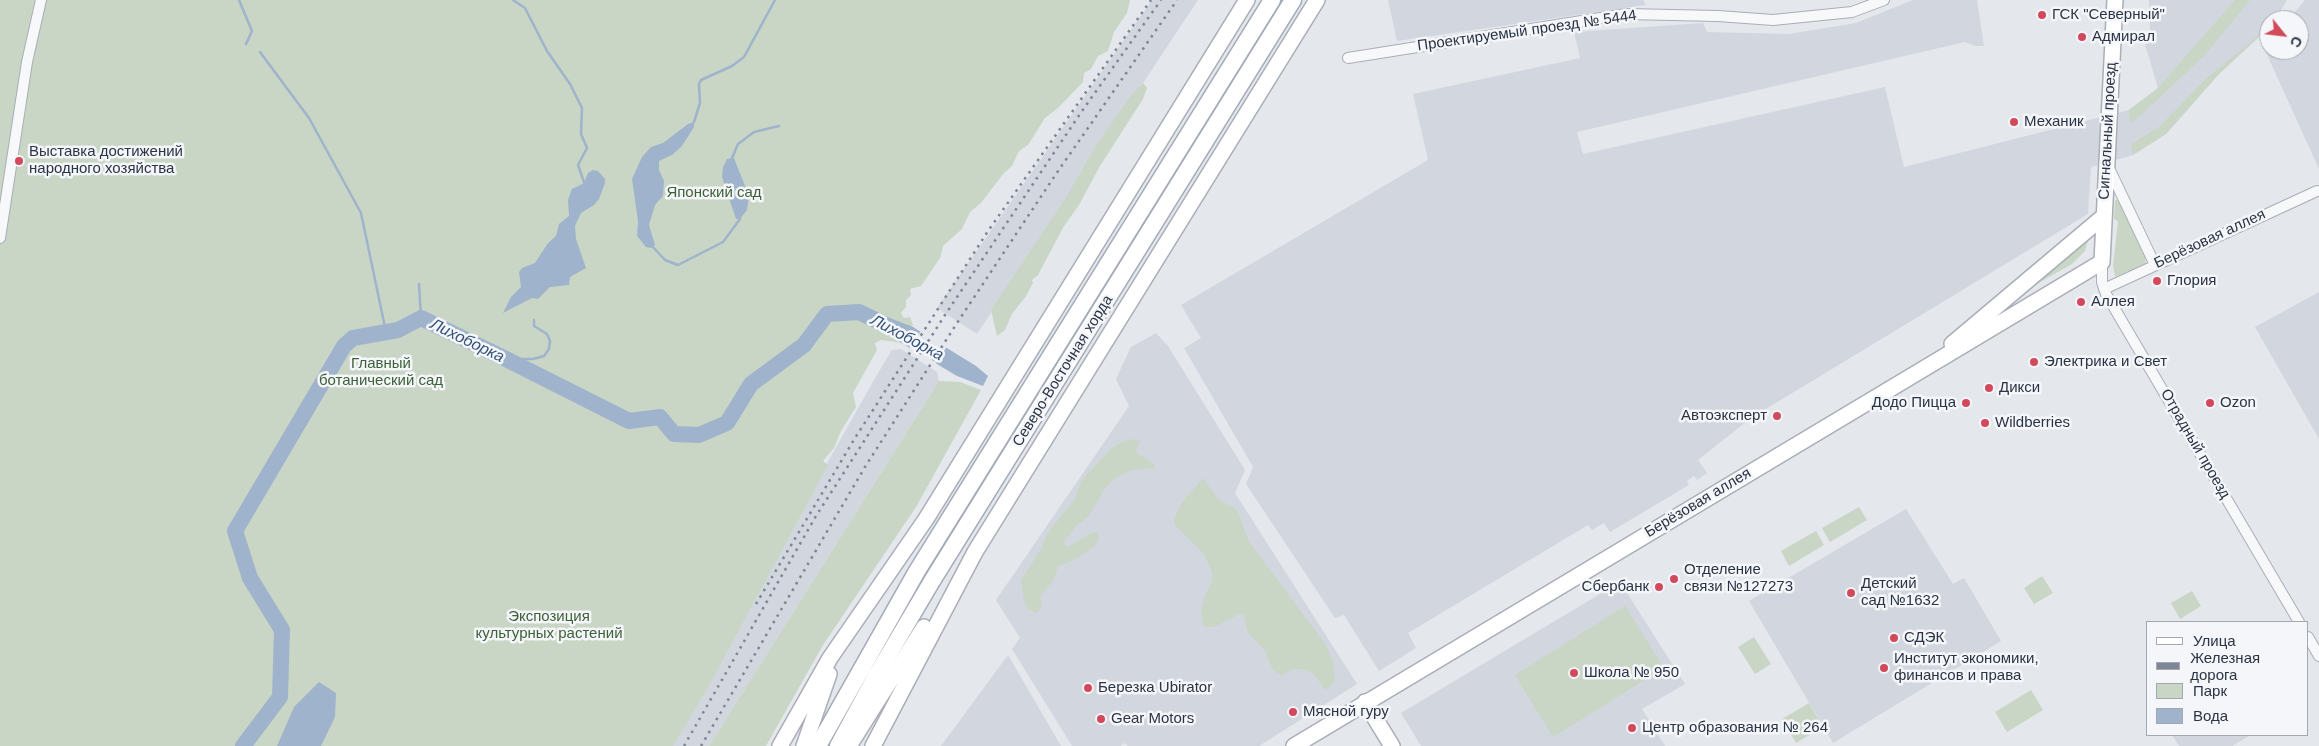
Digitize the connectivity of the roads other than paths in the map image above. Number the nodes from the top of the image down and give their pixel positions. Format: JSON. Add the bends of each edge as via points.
{"nodes":[{"id":1,"x":41,"y":0,"type":"edge"},
{"id":2,"x":1246,"y":0,"type":"edge"},
{"id":3,"x":1272,"y":0,"type":"edge"},
{"id":4,"x":1293,"y":0,"type":"edge"},
{"id":5,"x":1317,"y":0,"type":"edge"},
{"id":6,"x":1884,"y":0,"type":"edge"},
{"id":7,"x":2115,"y":0,"type":"edge"},
{"id":8,"x":1348,"y":58,"type":"dead end"},
{"id":9,"x":2108,"y":165,"type":"junction"},
{"id":10,"x":2316,"y":191,"type":"dead end"},
{"id":11,"x":2104,"y":216,"type":"junction"},
{"id":12,"x":0,"y":238,"type":"edge"},
{"id":13,"x":2102,"y":262,"type":"junction"},
{"id":14,"x":2155,"y":264,"type":"junction"},
{"id":15,"x":2104,"y":289,"type":"junction"},
{"id":16,"x":1925,"y":368,"type":"junction"},
{"id":17,"x":975,"y":552,"type":"junction"},
{"id":18,"x":2298,"y":621,"type":"edge"},
{"id":19,"x":853,"y":623,"type":"junction"},
{"id":20,"x":2309,"y":639,"type":"edge"},
{"id":21,"x":2319,"y":656,"type":"edge"},
{"id":22,"x":1365,"y":702,"type":"junction"},
{"id":23,"x":780,"y":746,"type":"edge"},
{"id":24,"x":804,"y":746,"type":"edge"},
{"id":25,"x":818,"y":746,"type":"edge"},
{"id":26,"x":838,"y":746,"type":"edge"},
{"id":27,"x":849,"y":746,"type":"edge"},
{"id":28,"x":873,"y":746,"type":"edge"},
{"id":29,"x":1294,"y":746,"type":"edge"},
{"id":30,"x":1392,"y":746,"type":"edge"}],
"edges":[{"from":1,"to":12,"type":"street","via":[[26,62]]},
{"from":2,"to":19,"type":"main road","via":[[926,519]]},
{"from":3,"to":25,"type":"main road","name":"Северо-Восточная хорда","via":[[917,571]]},
{"from":4,"to":26,"type":"main road","name":"Северо-Восточная хорда","via":[[928,589]]},
{"from":5,"to":17,"type":"main road"},
{"from":6,"to":8,"type":"street","name":"Проектируемый проезд № 5444","via":[[1852,12],[1773,20],[1626,14]]},
{"from":7,"to":9,"type":"main road","name":"Сигнальный проезд"},
{"from":9,"to":11,"type":"main road","name":"Сигнальный проезд"},
{"from":9,"to":14,"type":"street"},
{"from":10,"to":14,"type":"street","name":"Берёзовая аллея"},
{"from":11,"to":13,"type":"main road","name":"Сигнальный проезд"},
{"from":11,"to":16,"type":"main road"},
{"from":13,"to":15,"type":"street","name":"Отрадный проезд"},
{"from":13,"to":16,"type":"main road","name":"Берёзовая аллея"},
{"from":14,"to":15,"type":"street","name":"Берёзовая аллея"},
{"from":15,"to":18,"type":"street","name":"Отрадный проезд"},
{"from":16,"to":22,"type":"main road","name":"Берёзовая аллея"},
{"from":17,"to":27,"type":"main road"},
{"from":17,"to":28,"type":"main road"},
{"from":19,"to":23,"type":"main road"},
{"from":19,"to":24,"type":"main road","via":[[826,679]]},
{"from":20,"to":21,"type":"street"},
{"from":22,"to":29,"type":"main road","name":"Берёзовая аллея"},
{"from":22,"to":30,"type":"main road"}]}
